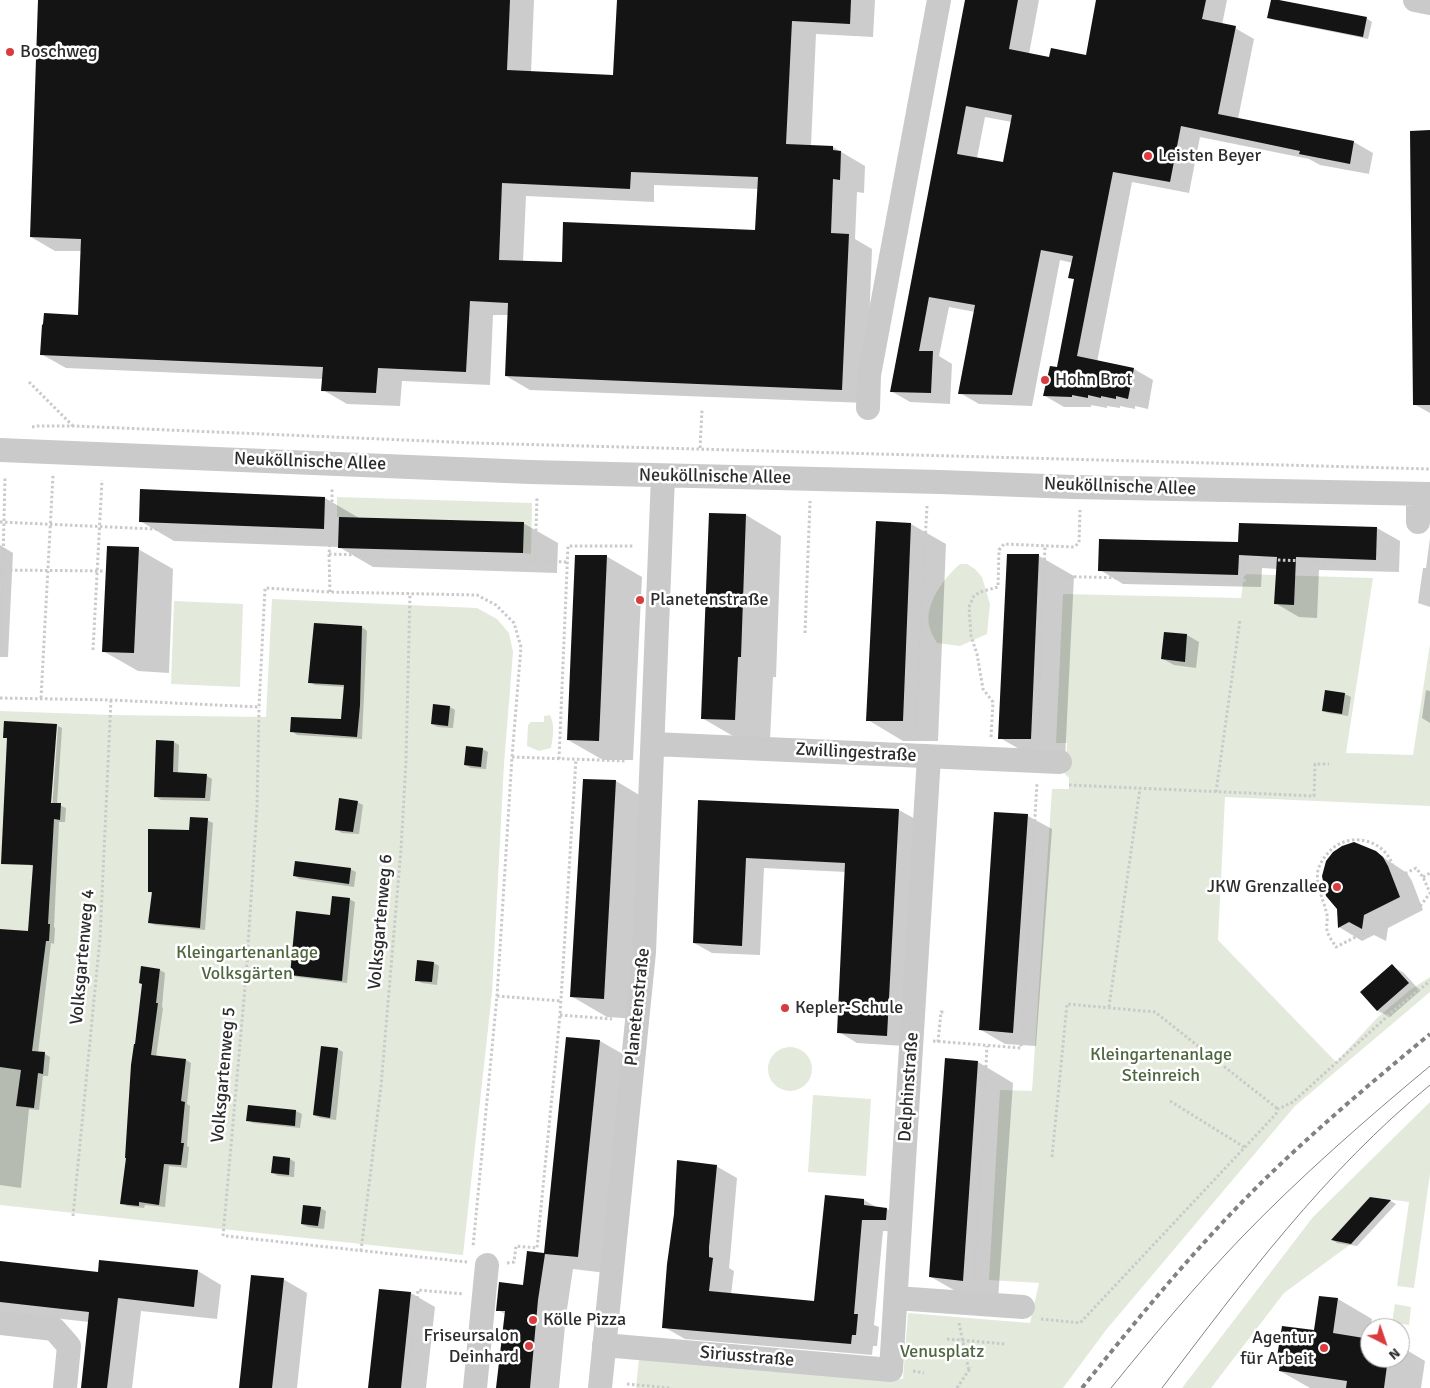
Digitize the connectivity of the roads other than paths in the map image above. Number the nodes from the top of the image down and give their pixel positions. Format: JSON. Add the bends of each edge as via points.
{"nodes":[{"id":1,"x":939,"y":0,"type":"edge"},
{"id":2,"x":1415,"y":0,"type":"edge"},
{"id":3,"x":1430,"y":3,"type":"edge"},
{"id":4,"x":868,"y":408,"type":"dead end"},
{"id":5,"x":0,"y":450,"type":"edge"},
{"id":6,"x":663,"y":476,"type":"junction"},
{"id":7,"x":1424,"y":494,"type":"edge"},
{"id":8,"x":1418,"y":522,"type":"dead end"},
{"id":9,"x":653,"y":744,"type":"junction"},
{"id":10,"x":929,"y":757,"type":"junction"},
{"id":11,"x":1060,"y":762,"type":"dead end"},
{"id":12,"x":477,"y":1260,"type":"road end"},
{"id":13,"x":896,"y":1298,"type":"junction"},
{"id":14,"x":1027,"y":1312,"type":"road end"},
{"id":15,"x":0,"y":1323,"type":"edge"},
{"id":16,"x":604,"y":1345,"type":"junction"},
{"id":17,"x":891,"y":1370,"type":"joint"},
{"id":18,"x":65,"y":1388,"type":"edge"},
{"id":19,"x":475,"y":1388,"type":"edge"},
{"id":20,"x":600,"y":1388,"type":"edge"}],
"edges":[{"from":1,"to":4,"type":"street","via":[[869,375]]},
{"from":2,"to":3,"type":"street"},
{"from":5,"to":6,"type":"street","name":"Neuköllnische Allee"},
{"from":6,"to":7,"type":"street","name":"Neuköllnische Allee"},
{"from":6,"to":9,"type":"street","name":"Planetenstraße"},
{"from":7,"to":8,"type":"street"},
{"from":9,"to":10,"type":"street","name":"Zwillingestraße"},
{"from":9,"to":16,"type":"street","name":"Planetenstraße","via":[[644,952]]},
{"from":10,"to":11,"type":"street","name":"Zwillingestraße"},
{"from":10,"to":13,"type":"street","name":"Delphinstraße"},
{"from":12,"to":19,"type":"street","via":[[484,1296]]},
{"from":13,"to":14,"type":"street"},
{"from":13,"to":17,"type":"street","name":"Delphinstraße"},
{"from":15,"to":18,"type":"street","via":[[54,1330],[69,1346]]},
{"from":16,"to":17,"type":"street","name":"Siriusstraße"},
{"from":16,"to":20,"type":"street","name":"Planetenstraße"}]}
